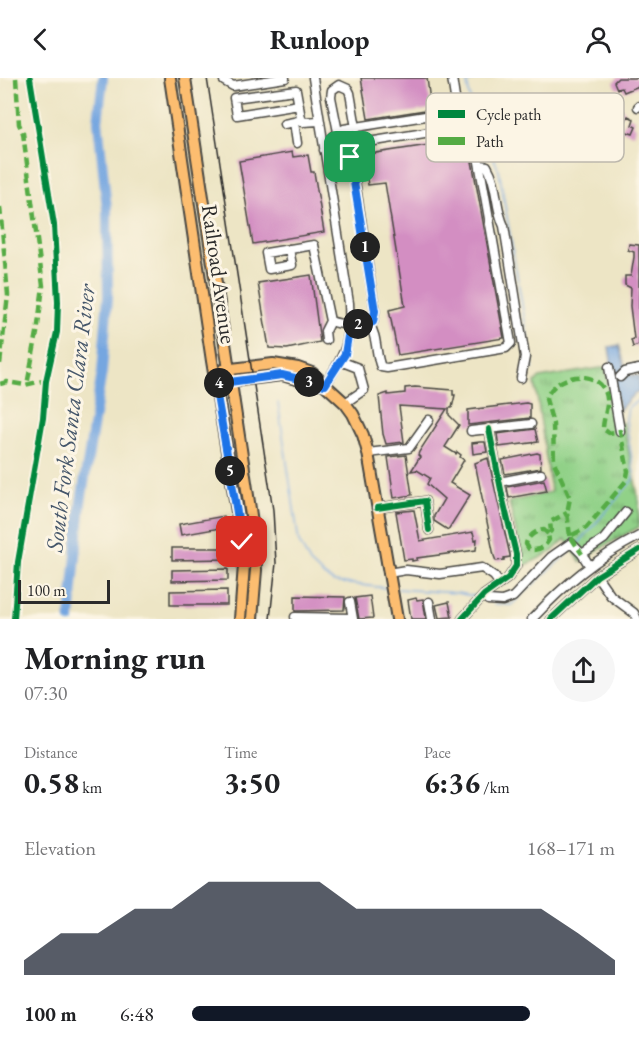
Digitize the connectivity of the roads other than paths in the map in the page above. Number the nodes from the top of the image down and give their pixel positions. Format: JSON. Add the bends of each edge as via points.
{"nodes":[{"id":1,"x":170,"y":78,"type":"edge"},
{"id":2,"x":185,"y":78,"type":"edge"},
{"id":3,"x":224,"y":78,"type":"edge"},
{"id":4,"x":285,"y":78,"type":"edge"},
{"id":5,"x":313,"y":78,"type":"edge"},
{"id":6,"x":452,"y":78,"type":"edge"},
{"id":7,"x":454,"y":93,"type":"edge"},
{"id":8,"x":299,"y":105,"type":"junction"},
{"id":9,"x":426,"y":116,"type":"edge"},
{"id":10,"x":298,"y":121,"type":"junction"},
{"id":11,"x":319,"y":121,"type":"junction"},
{"id":12,"x":284,"y":124,"type":"dead end"},
{"id":13,"x":356,"y":128,"type":"junction"},
{"id":14,"x":338,"y":132,"type":"junction"},
{"id":15,"x":426,"y":133,"type":"edge"},
{"id":16,"x":297,"y":143,"type":"dead end"},
{"id":17,"x":350,"y":148,"type":"junction"},
{"id":18,"x":324,"y":150,"type":"junction"},
{"id":19,"x":480,"y":162,"type":"edge"},
{"id":20,"x":480,"y":165,"type":"junction"},
{"id":21,"x":289,"y":249,"type":"dead end"},
{"id":22,"x":330,"y":321,"type":"junction"},
{"id":23,"x":350,"y":324,"type":"junction"},
{"id":24,"x":369,"y":324,"type":"junction"},
{"id":25,"x":326,"y":340,"type":"dead end"},
{"id":26,"x":340,"y":361,"type":"junction"},
{"id":27,"x":609,"y":367,"type":"dead end"},
{"id":28,"x":639,"y":369,"type":"edge"},
{"id":29,"x":229,"y":370,"type":"junction"},
{"id":30,"x":213,"y":371,"type":"junction"},
{"id":31,"x":620,"y":377,"type":"dead end"},
{"id":32,"x":521,"y":378,"type":"dead end"},
{"id":33,"x":231,"y":381,"type":"junction"},
{"id":34,"x":215,"y":384,"type":"junction"},
{"id":35,"x":323,"y":384,"type":"junction"},
{"id":36,"x":345,"y":403,"type":"junction"},
{"id":37,"x":429,"y":420,"type":"dead end"},
{"id":38,"x":531,"y":424,"type":"dead end"},
{"id":39,"x":489,"y":429,"type":"junction"},
{"id":40,"x":471,"y":430,"type":"dead end"},
{"id":41,"x":620,"y":431,"type":"dead end"},
{"id":42,"x":368,"y":453,"type":"junction"},
{"id":43,"x":541,"y":474,"type":"dead end"},
{"id":44,"x":499,"y":482,"type":"junction"},
{"id":45,"x":377,"y":508,"type":"junction"},
{"id":46,"x":626,"y":512,"type":"dead end"},
{"id":47,"x":429,"y":530,"type":"dead end"},
{"id":48,"x":639,"y":536,"type":"edge"},
{"id":49,"x":639,"y":550,"type":"edge"},
{"id":50,"x":582,"y":554,"type":"junction"},
{"id":51,"x":589,"y":566,"type":"junction"},
{"id":52,"x":388,"y":573,"type":"junction"},
{"id":53,"x":597,"y":576,"type":"junction"},
{"id":54,"x":500,"y":584,"type":"junction"},
{"id":55,"x":486,"y":598,"type":"junction"},
{"id":56,"x":350,"y":602,"type":"dead end"},
{"id":57,"x":429,"y":602,"type":"dead end"},
{"id":58,"x":295,"y":617,"type":"dead end"},
{"id":59,"x":240,"y":619,"type":"edge"},
{"id":60,"x":252,"y":619,"type":"edge"},
{"id":61,"x":328,"y":619,"type":"edge"},
{"id":62,"x":352,"y":619,"type":"edge"},
{"id":63,"x":397,"y":619,"type":"edge"},
{"id":64,"x":432,"y":619,"type":"edge"},
{"id":65,"x":462,"y":619,"type":"edge"},
{"id":66,"x":532,"y":619,"type":"edge"},
{"id":67,"x":551,"y":619,"type":"edge"},
{"id":68,"x":637,"y":619,"type":"edge"}],
"edges":[{"from":1,"to":30,"type":"main road","name":"Railroad Avenue"},
{"from":2,"to":29,"type":"main road","name":"Railroad Avenue"},
{"from":3,"to":4,"type":"street","via":[[233,86]]},
{"from":5,"to":11,"type":"street"},
{"from":6,"to":7,"type":"street"},
{"from":8,"to":8,"type":"street","via":[[296,90],[234,98],[237,115]]},
{"from":8,"to":10,"type":"street"},
{"from":9,"to":13,"type":"street"},
{"from":10,"to":11,"type":"street"},
{"from":10,"to":12,"type":"street"},
{"from":10,"to":16,"type":"street"},
{"from":11,"to":18,"type":"street"},
{"from":13,"to":14,"type":"street"},
{"from":13,"to":14,"type":"street","via":[[350,93],[339,86],[332,90],[331,97]]},
{"from":14,"to":18,"type":"street"},
{"from":15,"to":17,"type":"street"},
{"from":17,"to":18,"type":"street","via":[[335,146]]},
{"from":17,"to":24,"type":"street","via":[[375,311],[375,319]]},
{"from":18,"to":23,"type":"street"},
{"from":19,"to":20,"type":"street"},
{"from":20,"to":24,"type":"street","via":[[511,343],[506,348],[387,368],[381,367],[378,360]]},
{"from":20,"to":32,"type":"street","via":[[487,166],[491,173],[504,226],[525,357]]},
{"from":21,"to":22,"type":"street","via":[[314,245]]},
{"from":22,"to":23,"type":"street"},
{"from":22,"to":25,"type":"street"},
{"from":23,"to":24,"type":"street"},
{"from":23,"to":26,"type":"street","via":[[345,354]]},
{"from":26,"to":35,"type":"street"},
{"from":26,"to":36,"type":"street","via":[[358,368],[364,390]]},
{"from":27,"to":41,"type":"street"},
{"from":28,"to":31,"type":"street"},
{"from":29,"to":30,"type":"main road"},
{"from":29,"to":33,"type":"main road","name":"Railroad Avenue"},
{"from":29,"to":35,"type":"main road","via":[[285,366],[312,373]]},
{"from":30,"to":34,"type":"main road","name":"Railroad Avenue"},
{"from":33,"to":34,"type":"main road"},
{"from":33,"to":35,"type":"main road","via":[[282,375]]},
{"from":33,"to":60,"type":"main road","name":"Railroad Avenue","via":[[255,542]]},
{"from":34,"to":59,"type":"main road","name":"Railroad Avenue","via":[[243,553]]},
{"from":35,"to":36,"type":"main road"},
{"from":36,"to":42,"type":"main road","via":[[358,423]]},
{"from":37,"to":42,"type":"street","via":[[409,448]]},
{"from":38,"to":39,"type":"street"},
{"from":39,"to":40,"type":"street"},
{"from":39,"to":44,"type":"street"},
{"from":42,"to":45,"type":"main road"},
{"from":43,"to":44,"type":"street"},
{"from":44,"to":54,"type":"street","via":[[516,554],[514,572]]},
{"from":45,"to":47,"type":"street","via":[[425,501]]},
{"from":45,"to":52,"type":"main road"},
{"from":46,"to":50,"type":"street","via":[[604,539]]},
{"from":48,"to":51,"type":"street"},
{"from":49,"to":53,"type":"street"},
{"from":50,"to":51,"type":"street"},
{"from":50,"to":55,"type":"street","via":[[571,543],[551,557],[513,597],[502,601]]},
{"from":51,"to":66,"type":"street"},
{"from":52,"to":54,"type":"street","via":[[406,570],[440,574],[482,568]]},
{"from":52,"to":63,"type":"main road"},
{"from":53,"to":67,"type":"street"},
{"from":53,"to":68,"type":"street","via":[[611,596]]},
{"from":54,"to":55,"type":"street"},
{"from":55,"to":65,"type":"street"},
{"from":56,"to":62,"type":"street"},
{"from":57,"to":64,"type":"street"},
{"from":58,"to":61,"type":"street"},
{"from":61,"to":62,"type":"street"}]}
